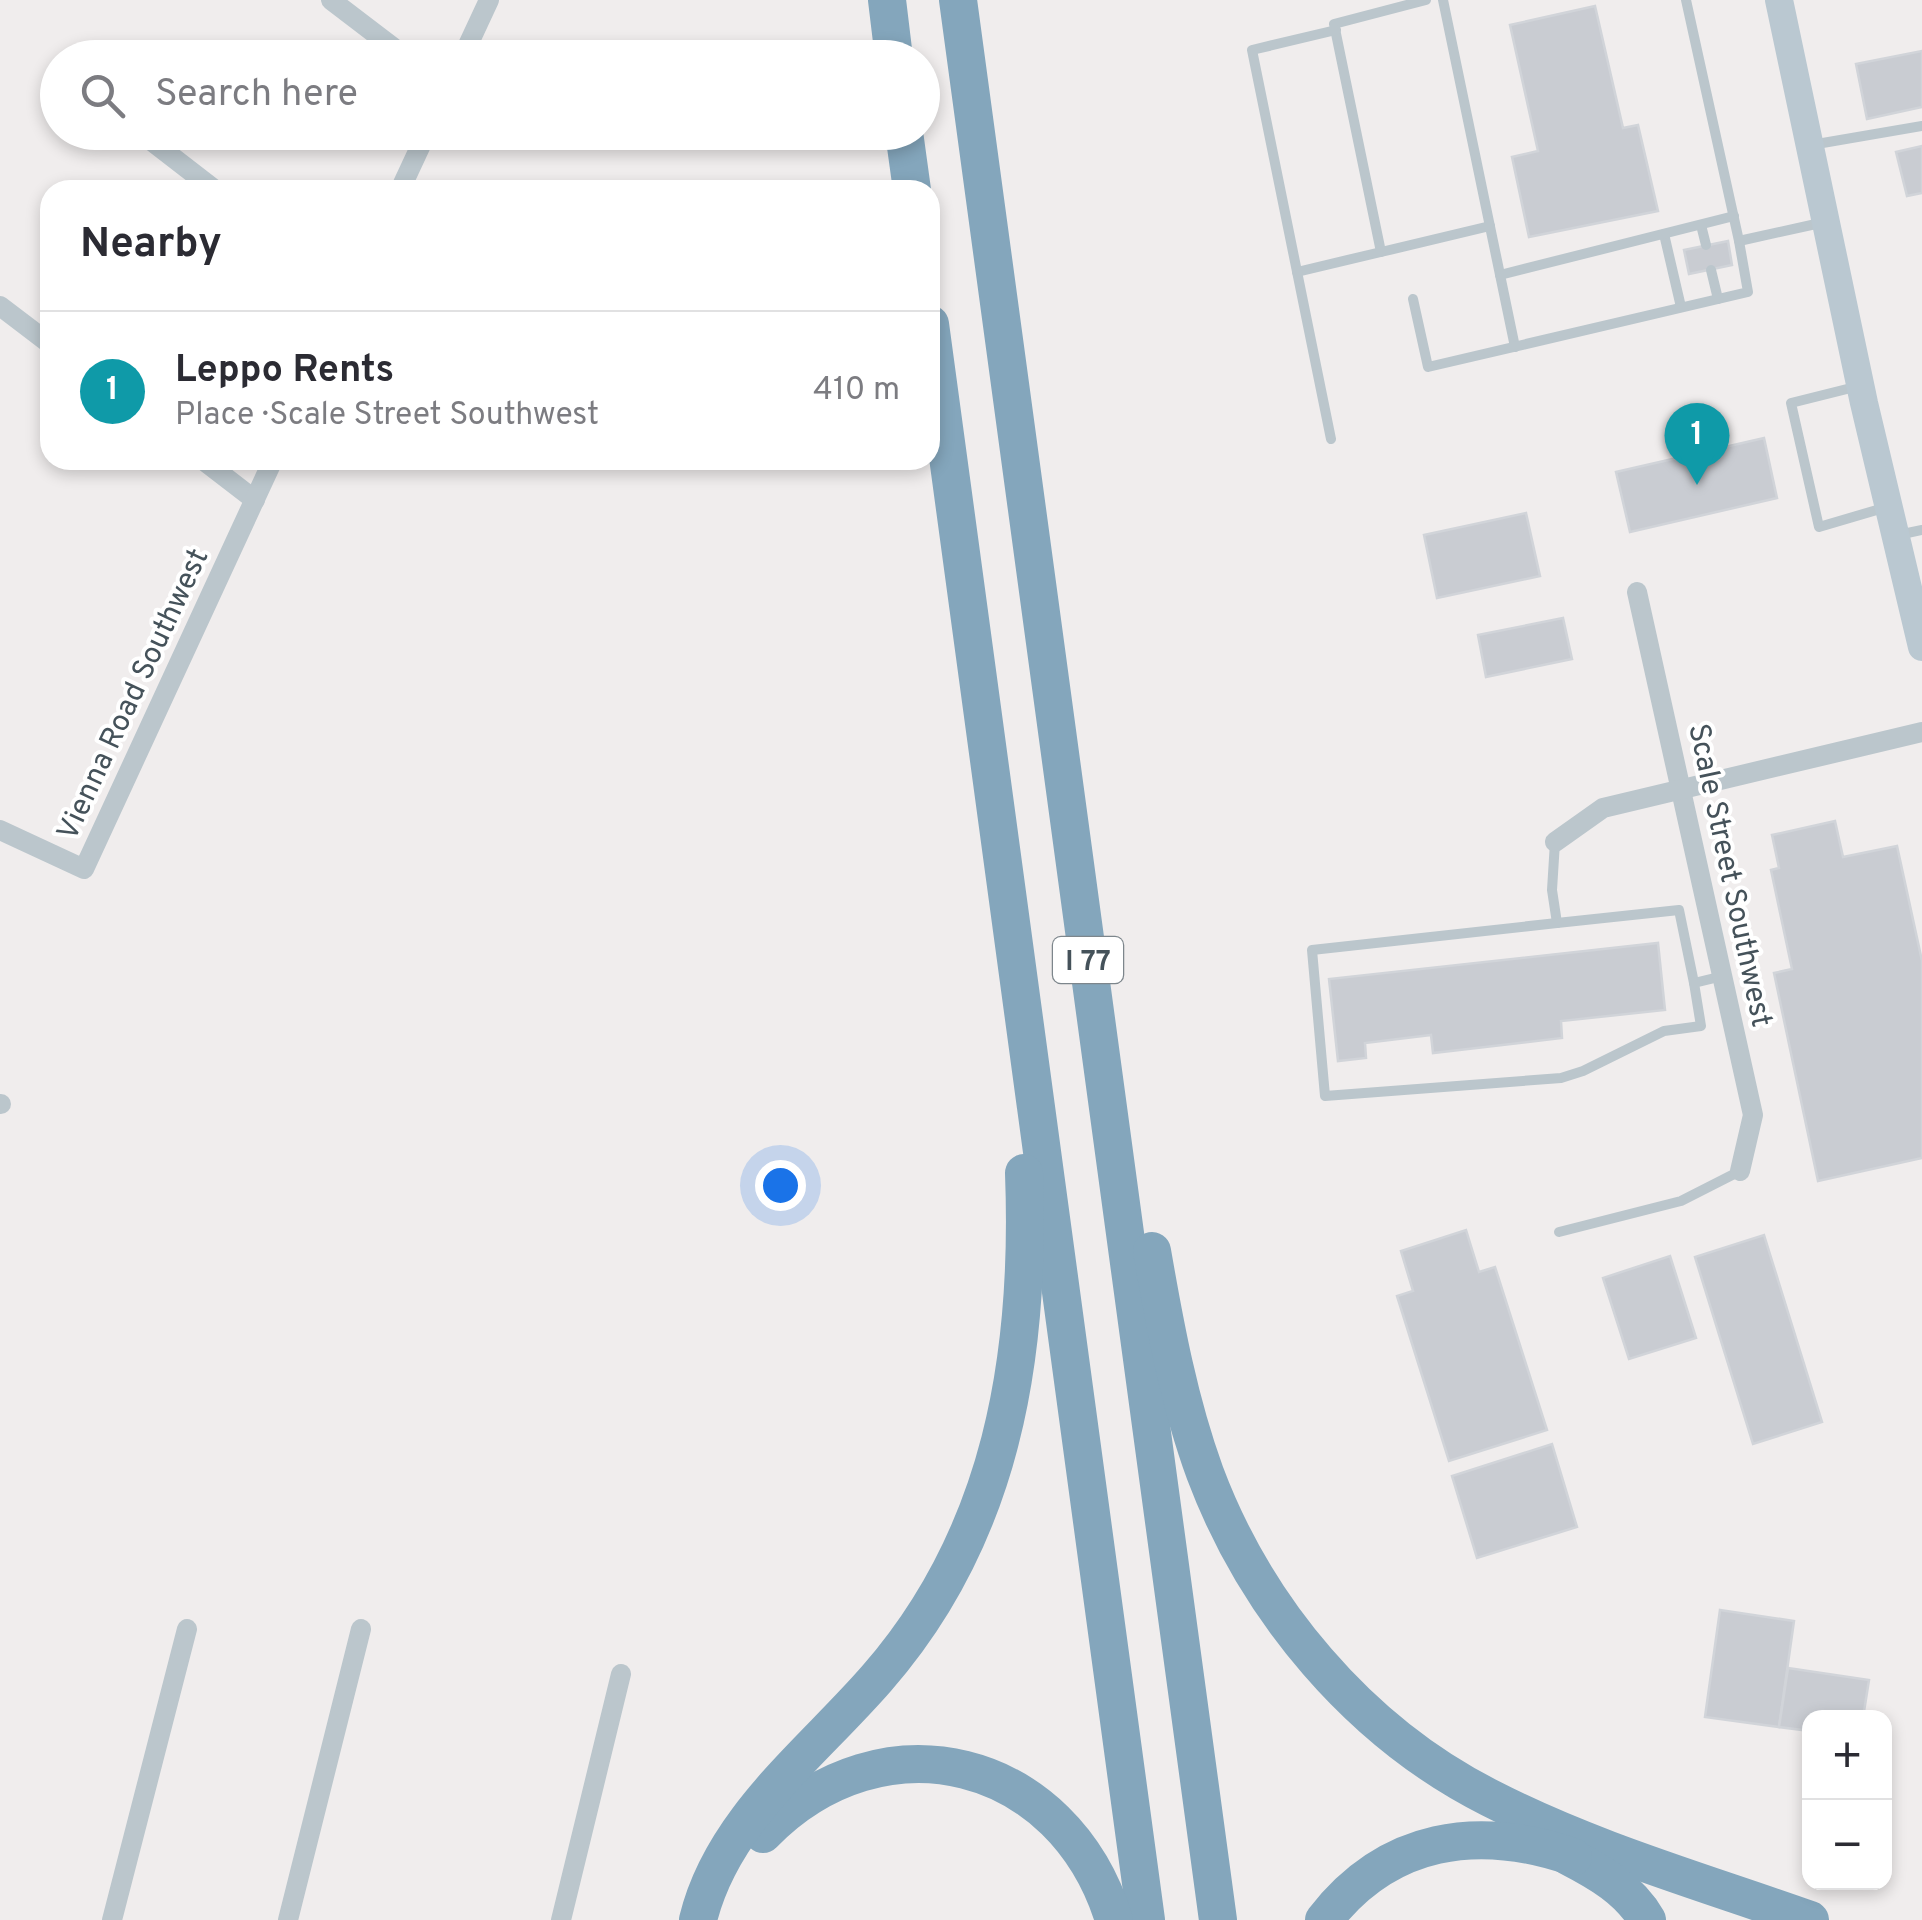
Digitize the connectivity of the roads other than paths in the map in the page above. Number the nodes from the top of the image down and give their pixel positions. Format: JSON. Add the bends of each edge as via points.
{"nodes":[{"id":1,"x":331,"y":0,"type":"edge"},
{"id":2,"x":489,"y":0,"type":"edge"},
{"id":3,"x":886,"y":0,"type":"edge"},
{"id":4,"x":958,"y":0,"type":"edge"},
{"id":5,"x":1426,"y":0,"type":"edge"},
{"id":6,"x":1443,"y":0,"type":"edge"},
{"id":7,"x":1686,"y":0,"type":"edge"},
{"id":8,"x":1779,"y":0,"type":"edge"},
{"id":9,"x":1336,"y":30,"type":"junction"},
{"id":10,"x":383,"y":40,"type":"edge"},
{"id":11,"x":470,"y":40,"type":"edge"},
{"id":12,"x":892,"y":40,"type":"edge"},
{"id":13,"x":1922,"y":126,"type":"edge"},
{"id":14,"x":1810,"y":146,"type":"junction"},
{"id":15,"x":164,"y":150,"type":"edge"},
{"id":16,"x":418,"y":150,"type":"edge"},
{"id":17,"x":906,"y":150,"type":"edge"},
{"id":18,"x":203,"y":180,"type":"edge"},
{"id":19,"x":404,"y":180,"type":"edge"},
{"id":20,"x":911,"y":180,"type":"edge"},
{"id":21,"x":1734,"y":216,"type":"junction"},
{"id":22,"x":1826,"y":222,"type":"junction"},
{"id":23,"x":1701,"y":225,"type":"junction"},
{"id":24,"x":1490,"y":226,"type":"junction"},
{"id":25,"x":1664,"y":234,"type":"junction"},
{"id":26,"x":1740,"y":240,"type":"junction"},
{"id":27,"x":1706,"y":245,"type":"dead end"},
{"id":28,"x":1381,"y":252,"type":"junction"},
{"id":29,"x":1711,"y":270,"type":"dead end"},
{"id":30,"x":1296,"y":272,"type":"junction"},
{"id":31,"x":1500,"y":275,"type":"junction"},
{"id":32,"x":1413,"y":299,"type":"dead end"},
{"id":33,"x":1718,"y":299,"type":"junction"},
{"id":34,"x":0,"y":306,"type":"edge"},
{"id":35,"x":1680,"y":308,"type":"junction"},
{"id":36,"x":40,"y":336,"type":"edge"},
{"id":37,"x":1514,"y":347,"type":"junction"},
{"id":38,"x":1860,"y":386,"type":"junction"},
{"id":39,"x":940,"y":398,"type":"edge"},
{"id":40,"x":1331,"y":439,"type":"dead end"},
{"id":41,"x":216,"y":470,"type":"edge"},
{"id":42,"x":269,"y":470,"type":"edge"},
{"id":43,"x":1024,"y":492,"type":"junction"},
{"id":44,"x":255,"y":500,"type":"junction"},
{"id":45,"x":1888,"y":507,"type":"junction"},
{"id":46,"x":1908,"y":532,"type":"edge"},
{"id":47,"x":1637,"y":592,"type":"dead end"},
{"id":48,"x":972,"y":634,"type":"junction"},
{"id":49,"x":1922,"y":648,"type":"edge"},
{"id":50,"x":1922,"y":732,"type":"edge"},
{"id":51,"x":1682,"y":788,"type":"junction"},
{"id":52,"x":0,"y":830,"type":"edge"},
{"id":53,"x":1556,"y":842,"type":"joint"},
{"id":54,"x":1557,"y":923,"type":"junction"},
{"id":55,"x":1723,"y":976,"type":"junction"},
{"id":56,"x":1694,"y":983,"type":"junction"},
{"id":57,"x":1740,"y":1171,"type":"joint"},
{"id":58,"x":1559,"y":1232,"type":"dead end"},
{"id":59,"x":187,"y":1629,"type":"dead end"},
{"id":60,"x":361,"y":1630,"type":"dead end"},
{"id":61,"x":621,"y":1674,"type":"dead end"},
{"id":62,"x":1568,"y":1856,"type":"junction"},
{"id":63,"x":112,"y":1920,"type":"edge"},
{"id":64,"x":288,"y":1920,"type":"edge"},
{"id":65,"x":560,"y":1920,"type":"edge"},
{"id":66,"x":698,"y":1920,"type":"edge"},
{"id":67,"x":720,"y":1920,"type":"edge"},
{"id":68,"x":1114,"y":1920,"type":"edge"},
{"id":69,"x":1146,"y":1920,"type":"edge"},
{"id":70,"x":1218,"y":1920,"type":"edge"},
{"id":71,"x":1324,"y":1920,"type":"edge"},
{"id":72,"x":1647,"y":1920,"type":"edge"},
{"id":73,"x":1747,"y":1920,"type":"edge"},
{"id":74,"x":1810,"y":1920,"type":"edge"}],
"edges":[{"from":1,"to":10,"type":"street"},
{"from":2,"to":11,"type":"street"},
{"from":3,"to":12,"type":"highway"},
{"from":4,"to":43,"type":"highway","number":"I 77"},
{"from":5,"to":9,"type":"lane","via":[[1334,24]]},
{"from":6,"to":24,"type":"lane"},
{"from":7,"to":21,"type":"lane"},
{"from":8,"to":14,"type":"street"},
{"from":9,"to":28,"type":"lane"},
{"from":9,"to":30,"type":"lane","via":[[1252,50]]},
{"from":13,"to":14,"type":"lane"},
{"from":14,"to":22,"type":"street"},
{"from":15,"to":18,"type":"street"},
{"from":16,"to":19,"type":"street"},
{"from":17,"to":20,"type":"highway"},
{"from":21,"to":23,"type":"lane"},
{"from":21,"to":26,"type":"lane"},
{"from":22,"to":26,"type":"lane"},
{"from":22,"to":38,"type":"street"},
{"from":23,"to":25,"type":"lane"},
{"from":23,"to":27,"type":"lane"},
{"from":24,"to":28,"type":"lane"},
{"from":24,"to":31,"type":"lane"},
{"from":25,"to":31,"type":"lane"},
{"from":25,"to":35,"type":"lane"},
{"from":26,"to":33,"type":"lane","via":[[1748,292]]},
{"from":28,"to":30,"type":"lane"},
{"from":29,"to":33,"type":"lane"},
{"from":30,"to":40,"type":"lane"},
{"from":31,"to":37,"type":"lane"},
{"from":32,"to":37,"type":"lane","via":[[1428,368]]},
{"from":33,"to":35,"type":"lane"},
{"from":34,"to":36,"type":"street"},
{"from":35,"to":37,"type":"lane"},
{"from":38,"to":45,"type":"street"},
{"from":38,"to":45,"type":"lane","via":[[1792,403],[1819,527]]},
{"from":39,"to":48,"type":"highway","number":"I 77"},
{"from":41,"to":44,"type":"street"},
{"from":42,"to":44,"type":"street","name":"Vienna Road Southwest"},
{"from":43,"to":70,"type":"highway","number":"I 77"},
{"from":43,"to":74,"type":"highway","via":[[1065,678],[1171,1350],[1206,1474],[1245,1558],[1318,1663],[1366,1712],[1448,1774],[1546,1824]]},
{"from":44,"to":52,"type":"street","name":"Vienna Road Southwest","via":[[84,869]]},
{"from":45,"to":46,"type":"street"},
{"from":46,"to":49,"type":"street"},
{"from":47,"to":51,"type":"street","name":"Scale Street Southwest"},
{"from":48,"to":66,"type":"highway","via":[[969,716],[1024,1176],[1022,1324],[1006,1424],[971,1529],[929,1608],[876,1679],[739,1831],[713,1874]]},
{"from":48,"to":69,"type":"highway","number":"I 77"},
{"from":50,"to":51,"type":"street"},
{"from":51,"to":53,"type":"street","via":[[1603,808]]},
{"from":51,"to":55,"type":"street","name":"Scale Street Southwest"},
{"from":53,"to":54,"type":"lane"},
{"from":54,"to":56,"type":"lane","via":[[1679,910]]},
{"from":54,"to":56,"type":"lane","via":[[1312,950],[1325,1096],[1583,1071],[1664,1031],[1701,1026]]},
{"from":55,"to":56,"type":"lane"},
{"from":55,"to":57,"type":"street","name":"Scale Street Southwest","via":[[1752,1115]]},
{"from":57,"to":58,"type":"lane","via":[[1681,1202]]},
{"from":59,"to":63,"type":"street"},
{"from":60,"to":64,"type":"street"},
{"from":61,"to":65,"type":"street"},
{"from":62,"to":71,"type":"highway","via":[[1500,1840],[1444,1843],[1379,1868]]},
{"from":62,"to":72,"type":"highway","via":[[1612,1881]]},
{"from":62,"to":73,"type":"highway"},
{"from":67,"to":68,"type":"highway","via":[[747,1856],[784,1814],[830,1783],[904,1763],[957,1767],[1035,1802],[1078,1844]]}]}
